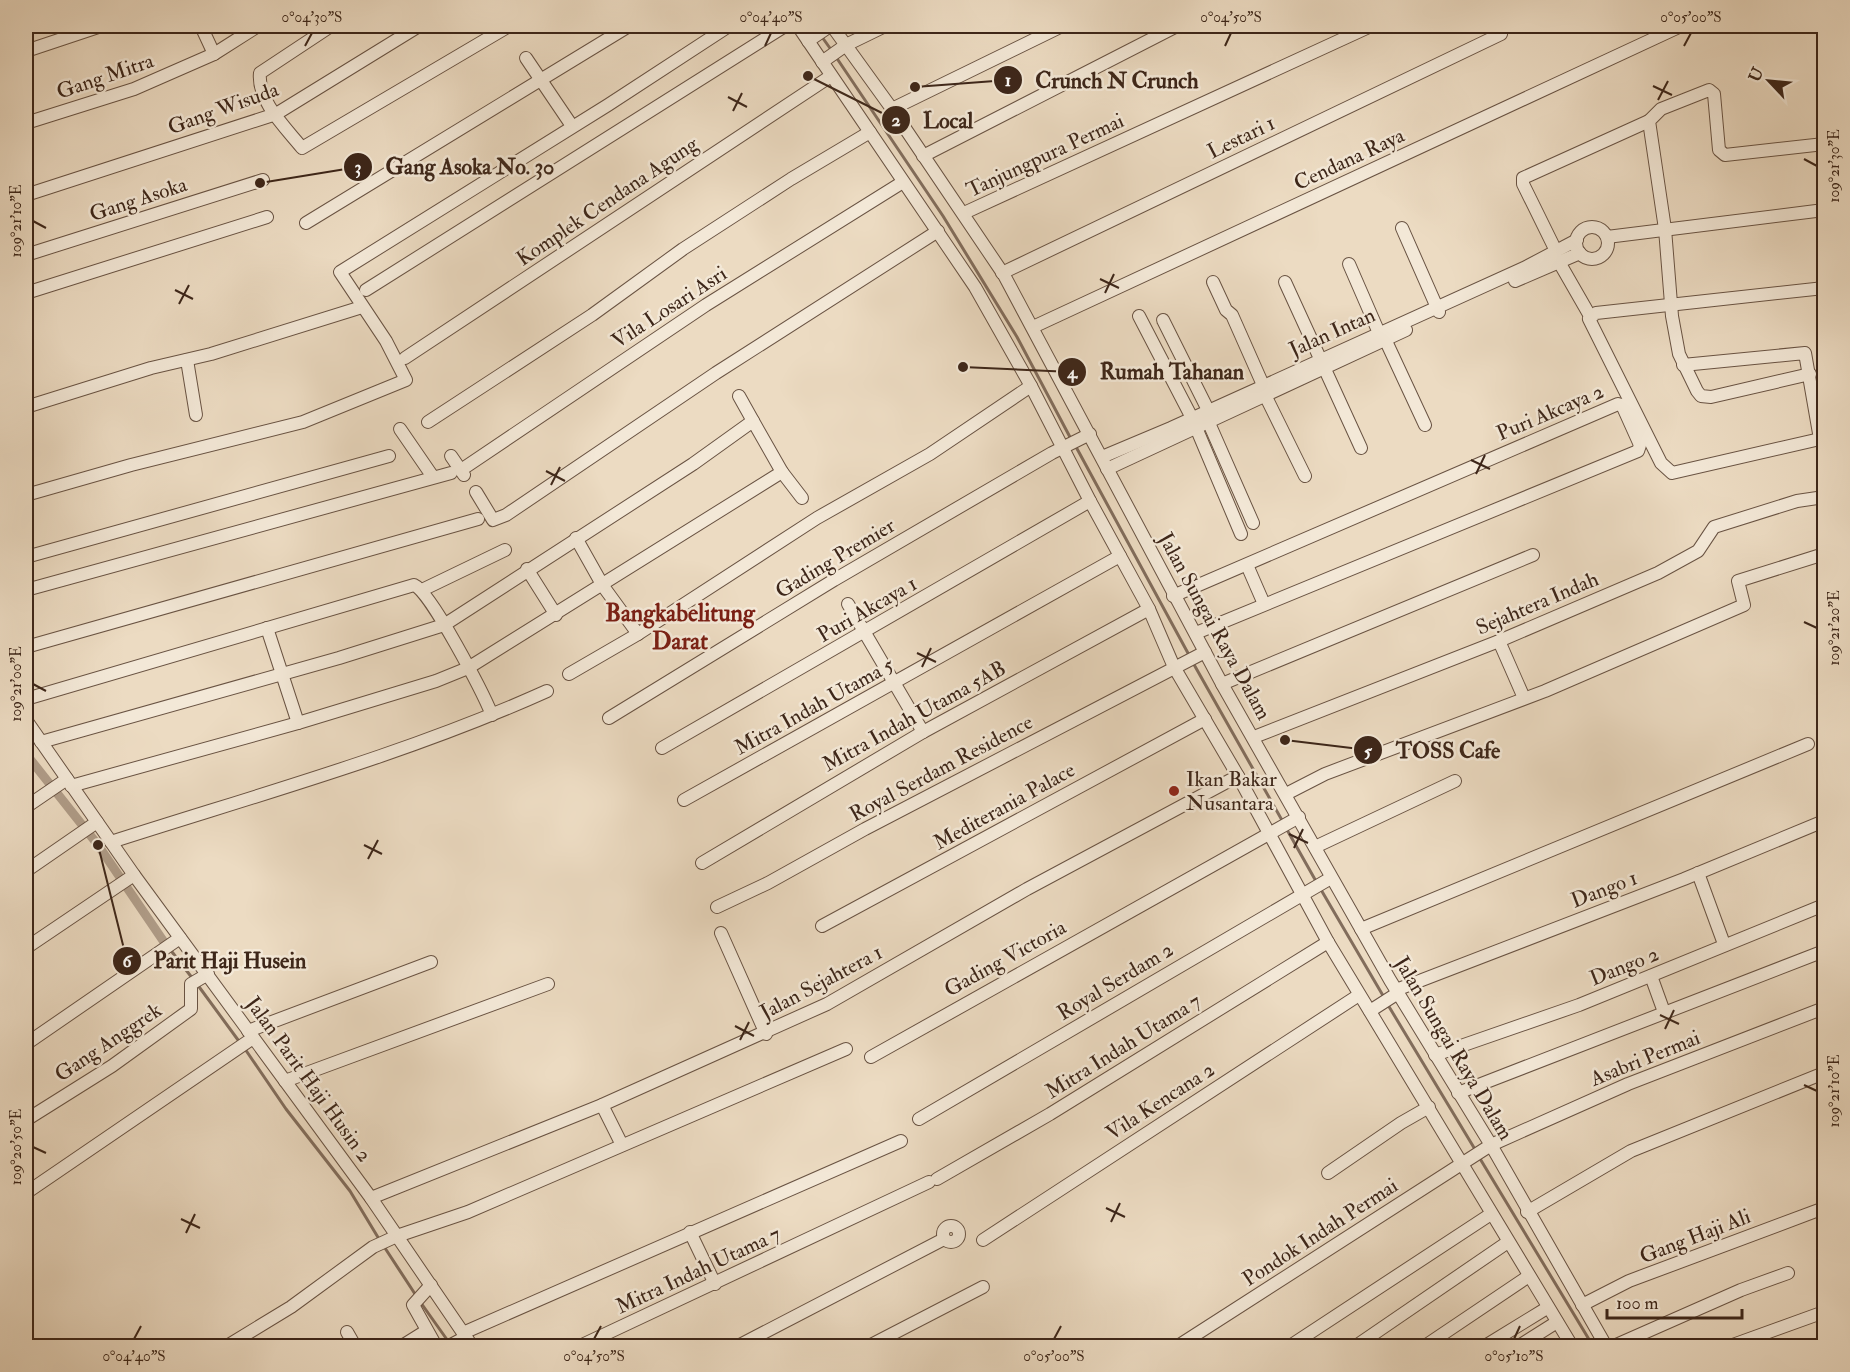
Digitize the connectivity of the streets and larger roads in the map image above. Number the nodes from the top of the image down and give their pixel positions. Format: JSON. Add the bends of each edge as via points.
{"nodes":[{"id":1,"x":101,"y":26,"type":"edge"},
{"id":2,"x":201,"y":26,"type":"edge"},
{"id":3,"x":258,"y":26,"type":"edge"},
{"id":4,"x":331,"y":26,"type":"edge"},
{"id":5,"x":419,"y":26,"type":"edge"},
{"id":6,"x":629,"y":26,"type":"edge"},
{"id":7,"x":729,"y":26,"type":"edge"},
{"id":8,"x":785,"y":26,"type":"edge"},
{"id":9,"x":798,"y":26,"type":"edge"},
{"id":10,"x":829,"y":26,"type":"edge"},
{"id":11,"x":885,"y":26,"type":"edge"},
{"id":12,"x":1062,"y":26,"type":"edge"},
{"id":13,"x":1177,"y":26,"type":"edge"},
{"id":14,"x":1371,"y":26,"type":"edge"},
{"id":15,"x":1682,"y":26,"type":"edge"},
{"id":16,"x":504,"y":27,"type":"edge"},
{"id":17,"x":1158,"y":30,"type":"edge"},
{"id":18,"x":1498,"y":36,"type":"dead end"},
{"id":19,"x":811,"y":39,"type":"junction"},
{"id":20,"x":844,"y":47,"type":"junction"},
{"id":21,"x":26,"y":51,"type":"edge"},
{"id":22,"x":214,"y":54,"type":"junction"},
{"id":23,"x":526,"y":58,"type":"dead end"},
{"id":24,"x":826,"y":59,"type":"junction"},
{"id":25,"x":831,"y":76,"type":"junction"},
{"id":26,"x":541,"y":80,"type":"junction"},
{"id":27,"x":892,"y":109,"type":"junction"},
{"id":28,"x":276,"y":114,"type":"junction"},
{"id":29,"x":1649,"y":121,"type":"junction"},
{"id":30,"x":26,"y":123,"type":"edge"},
{"id":31,"x":572,"y":126,"type":"junction"},
{"id":32,"x":870,"y":132,"type":"junction"},
{"id":33,"x":1824,"y":144,"type":"edge"},
{"id":34,"x":923,"y":156,"type":"junction"},
{"id":35,"x":263,"y":180,"type":"dead end"},
{"id":36,"x":903,"y":182,"type":"junction"},
{"id":37,"x":26,"y":195,"type":"edge"},
{"id":38,"x":1824,"y":210,"type":"edge"},
{"id":39,"x":964,"y":213,"type":"junction"},
{"id":40,"x":267,"y":217,"type":"dead end"},
{"id":41,"x":1824,"y":218,"type":"edge"},
{"id":42,"x":306,"y":223,"type":"dead end"},
{"id":43,"x":1402,"y":228,"type":"dead end"},
{"id":44,"x":938,"y":231,"type":"junction"},
{"id":45,"x":1665,"y":232,"type":"junction"},
{"id":46,"x":1577,"y":240,"type":"junction"},
{"id":47,"x":1607,"y":241,"type":"junction"},
{"id":48,"x":1580,"y":253,"type":"junction"},
{"id":49,"x":26,"y":255,"type":"edge"},
{"id":50,"x":1558,"y":256,"type":"junction"},
{"id":51,"x":1349,"y":264,"type":"dead end"},
{"id":52,"x":1002,"y":273,"type":"junction"},
{"id":53,"x":1213,"y":282,"type":"dead end"},
{"id":54,"x":1285,"y":282,"type":"dead end"},
{"id":55,"x":1824,"y":288,"type":"edge"},
{"id":56,"x":366,"y":290,"type":"dead end"},
{"id":57,"x":26,"y":292,"type":"edge"},
{"id":58,"x":1672,"y":305,"type":"junction"},
{"id":59,"x":362,"y":307,"type":"junction"},
{"id":60,"x":1439,"y":310,"type":"junction"},
{"id":61,"x":1139,"y":316,"type":"dead end"},
{"id":62,"x":1590,"y":316,"type":"junction"},
{"id":63,"x":1163,"y":320,"type":"dead end"},
{"id":64,"x":1033,"y":327,"type":"junction"},
{"id":65,"x":1382,"y":336,"type":"junction"},
{"id":66,"x":405,"y":358,"type":"dead end"},
{"id":67,"x":187,"y":360,"type":"junction"},
{"id":68,"x":1323,"y":363,"type":"junction"},
{"id":69,"x":1683,"y":365,"type":"junction"},
{"id":70,"x":1810,"y":374,"type":"junction"},
{"id":71,"x":1031,"y":386,"type":"junction"},
{"id":72,"x":1264,"y":390,"type":"junction"},
{"id":73,"x":739,"y":396,"type":"dead end"},
{"id":74,"x":26,"y":407,"type":"edge"},
{"id":75,"x":196,"y":415,"type":"dead end"},
{"id":76,"x":1202,"y":417,"type":"junction"},
{"id":77,"x":753,"y":421,"type":"junction"},
{"id":78,"x":428,"y":422,"type":"dead end"},
{"id":79,"x":1425,"y":425,"type":"dead end"},
{"id":80,"x":400,"y":429,"type":"dead end"},
{"id":81,"x":1087,"y":435,"type":"junction"},
{"id":82,"x":1822,"y":438,"type":"edge"},
{"id":83,"x":1063,"y":447,"type":"junction"},
{"id":84,"x":1361,"y":448,"type":"dead end"},
{"id":85,"x":389,"y":456,"type":"dead end"},
{"id":86,"x":451,"y":456,"type":"dead end"},
{"id":87,"x":1102,"y":457,"type":"junction"},
{"id":88,"x":1107,"y":469,"type":"junction"},
{"id":89,"x":783,"y":472,"type":"junction"},
{"id":90,"x":459,"y":473,"type":"junction"},
{"id":91,"x":1305,"y":476,"type":"dead end"},
{"id":92,"x":432,"y":477,"type":"junction"},
{"id":93,"x":476,"y":492,"type":"dead end"},
{"id":94,"x":26,"y":495,"type":"edge"},
{"id":95,"x":1824,"y":497,"type":"edge"},
{"id":96,"x":802,"y":498,"type":"dead end"},
{"id":97,"x":1090,"y":501,"type":"junction"},
{"id":98,"x":478,"y":519,"type":"dead end"},
{"id":99,"x":1253,"y":523,"type":"dead end"},
{"id":100,"x":1241,"y":534,"type":"dead end"},
{"id":101,"x":576,"y":538,"type":"junction"},
{"id":102,"x":505,"y":550,"type":"dead end"},
{"id":103,"x":1824,"y":554,"type":"edge"},
{"id":104,"x":1533,"y":555,"type":"dead end"},
{"id":105,"x":1120,"y":556,"type":"junction"},
{"id":106,"x":26,"y":557,"type":"edge"},
{"id":107,"x":1247,"y":565,"type":"junction"},
{"id":108,"x":527,"y":569,"type":"junction"},
{"id":109,"x":603,"y":586,"type":"junction"},
{"id":110,"x":26,"y":590,"type":"edge"},
{"id":111,"x":422,"y":590,"type":"junction"},
{"id":112,"x":1173,"y":596,"type":"junction"},
{"id":113,"x":848,"y":604,"type":"dead end"},
{"id":114,"x":1264,"y":604,"type":"junction"},
{"id":115,"x":1149,"y":609,"type":"junction"},
{"id":116,"x":556,"y":615,"type":"junction"},
{"id":117,"x":444,"y":625,"type":"junction"},
{"id":118,"x":267,"y":628,"type":"junction"},
{"id":119,"x":866,"y":633,"type":"junction"},
{"id":120,"x":1196,"y":633,"type":"junction"},
{"id":121,"x":638,"y":634,"type":"junction"},
{"id":122,"x":1499,"y":641,"type":"junction"},
{"id":123,"x":26,"y":647,"type":"edge"},
{"id":124,"x":1202,"y":654,"type":"junction"},
{"id":125,"x":1178,"y":665,"type":"junction"},
{"id":126,"x":468,"y":668,"type":"junction"},
{"id":127,"x":280,"y":674,"type":"junction"},
{"id":128,"x":569,"y":674,"type":"dead end"},
{"id":129,"x":896,"y":683,"type":"junction"},
{"id":130,"x":1222,"y":684,"type":"junction"},
{"id":131,"x":547,"y":691,"type":"dead end"},
{"id":132,"x":1524,"y":698,"type":"junction"},
{"id":133,"x":26,"y":699,"type":"edge"},
{"id":134,"x":492,"y":715,"type":"junction"},
{"id":135,"x":609,"y":718,"type":"dead end"},
{"id":136,"x":1205,"y":719,"type":"junction"},
{"id":137,"x":298,"y":723,"type":"junction"},
{"id":138,"x":28,"y":728,"type":"edge"},
{"id":139,"x":923,"y":732,"type":"junction"},
{"id":140,"x":1254,"y":737,"type":"junction"},
{"id":141,"x":41,"y":742,"type":"junction"},
{"id":142,"x":1808,"y":744,"type":"dead end"},
{"id":143,"x":662,"y":748,"type":"dead end"},
{"id":144,"x":1238,"y":776,"type":"junction"},
{"id":145,"x":1455,"y":781,"type":"dead end"},
{"id":146,"x":69,"y":782,"type":"junction"},
{"id":147,"x":1287,"y":794,"type":"junction"},
{"id":148,"x":684,"y":800,"type":"dead end"},
{"id":149,"x":26,"y":807,"type":"edge"},
{"id":150,"x":1297,"y":819,"type":"junction"},
{"id":151,"x":1824,"y":821,"type":"edge"},
{"id":152,"x":92,"y":826,"type":"junction"},
{"id":153,"x":1276,"y":832,"type":"junction"},
{"id":154,"x":111,"y":842,"type":"junction"},
{"id":155,"x":1315,"y":847,"type":"junction"},
{"id":156,"x":702,"y":863,"type":"dead end"},
{"id":157,"x":26,"y":871,"type":"edge"},
{"id":158,"x":1698,"y":873,"type":"junction"},
{"id":159,"x":134,"y":875,"type":"junction"},
{"id":160,"x":1324,"y":882,"type":"junction"},
{"id":161,"x":1302,"y":894,"type":"junction"},
{"id":162,"x":1824,"y":905,"type":"edge"},
{"id":163,"x":717,"y":907,"type":"dead end"},
{"id":164,"x":822,"y":926,"type":"dead end"},
{"id":165,"x":1360,"y":929,"type":"junction"},
{"id":166,"x":721,"y":933,"type":"dead end"},
{"id":167,"x":176,"y":940,"type":"junction"},
{"id":168,"x":1328,"y":942,"type":"junction"},
{"id":169,"x":1724,"y":944,"type":"junction"},
{"id":170,"x":26,"y":948,"type":"edge"},
{"id":171,"x":1824,"y":951,"type":"edge"},
{"id":172,"x":431,"y":962,"type":"dead end"},
{"id":173,"x":206,"y":975,"type":"junction"},
{"id":174,"x":1651,"y":976,"type":"junction"},
{"id":175,"x":548,"y":984,"type":"dead end"},
{"id":176,"x":1396,"y":993,"type":"junction"},
{"id":177,"x":1359,"y":995,"type":"junction"},
{"id":178,"x":1824,"y":1008,"type":"edge"},
{"id":179,"x":1374,"y":1009,"type":"junction"},
{"id":180,"x":1664,"y":1012,"type":"junction"},
{"id":181,"x":766,"y":1034,"type":"junction"},
{"id":182,"x":249,"y":1037,"type":"junction"},
{"id":183,"x":26,"y":1044,"type":"edge"},
{"id":184,"x":846,"y":1049,"type":"dead end"},
{"id":185,"x":1435,"y":1055,"type":"junction"},
{"id":186,"x":871,"y":1057,"type":"dead end"},
{"id":187,"x":1824,"y":1073,"type":"edge"},
{"id":188,"x":285,"y":1081,"type":"junction"},
{"id":189,"x":1458,"y":1093,"type":"junction"},
{"id":190,"x":602,"y":1105,"type":"junction"},
{"id":191,"x":1428,"y":1107,"type":"junction"},
{"id":192,"x":919,"y":1119,"type":"dead end"},
{"id":193,"x":26,"y":1120,"type":"edge"},
{"id":194,"x":901,"y":1140,"type":"dead end"},
{"id":195,"x":622,"y":1144,"type":"junction"},
{"id":196,"x":1487,"y":1148,"type":"junction"},
{"id":197,"x":1464,"y":1162,"type":"junction"},
{"id":198,"x":1328,"y":1173,"type":"dead end"},
{"id":199,"x":26,"y":1193,"type":"edge"},
{"id":200,"x":371,"y":1198,"type":"junction"},
{"id":201,"x":1824,"y":1208,"type":"edge"},
{"id":202,"x":1527,"y":1212,"type":"junction"},
{"id":203,"x":1491,"y":1214,"type":"junction"},
{"id":204,"x":690,"y":1232,"type":"junction"},
{"id":205,"x":392,"y":1239,"type":"junction"},
{"id":206,"x":944,"y":1239,"type":"dead end"},
{"id":207,"x":983,"y":1240,"type":"dead end"},
{"id":208,"x":1509,"y":1242,"type":"junction"},
{"id":209,"x":1788,"y":1273,"type":"dead end"},
{"id":210,"x":1529,"y":1276,"type":"junction"},
{"id":211,"x":716,"y":1284,"type":"junction"},
{"id":212,"x":431,"y":1285,"type":"junction"},
{"id":213,"x":983,"y":1287,"type":"dead end"},
{"id":214,"x":1582,"y":1305,"type":"junction"},
{"id":215,"x":1547,"y":1308,"type":"junction"},
{"id":216,"x":1824,"y":1312,"type":"edge"},
{"id":217,"x":1557,"y":1322,"type":"junction"},
{"id":218,"x":426,"y":1331,"type":"junction"},
{"id":219,"x":347,"y":1332,"type":"dead end"},
{"id":220,"x":461,"y":1341,"type":"edge"},
{"id":221,"x":227,"y":1347,"type":"edge"},
{"id":222,"x":355,"y":1347,"type":"edge"},
{"id":223,"x":402,"y":1347,"type":"edge"},
{"id":224,"x":436,"y":1347,"type":"edge"},
{"id":225,"x":580,"y":1347,"type":"edge"},
{"id":226,"x":738,"y":1347,"type":"edge"},
{"id":227,"x":868,"y":1347,"type":"edge"},
{"id":228,"x":1178,"y":1347,"type":"edge"},
{"id":229,"x":1290,"y":1347,"type":"edge"},
{"id":230,"x":1356,"y":1347,"type":"edge"},
{"id":231,"x":1425,"y":1347,"type":"edge"},
{"id":232,"x":1485,"y":1347,"type":"edge"},
{"id":233,"x":1519,"y":1347,"type":"edge"},
{"id":234,"x":1572,"y":1347,"type":"edge"},
{"id":235,"x":1606,"y":1347,"type":"edge"},
{"id":236,"x":1614,"y":1347,"type":"edge"},
{"id":237,"x":1730,"y":1347,"type":"edge"}],
"edges":[{"from":1,"to":21,"type":"street"},
{"from":2,"to":22,"type":"street"},
{"from":3,"to":22,"type":"street","name":"Gang Mitra"},
{"from":4,"to":28,"type":"street","via":[[260,73],[263,93]]},
{"from":5,"to":28,"type":"street","name":"Gang Wisuda"},
{"from":6,"to":26,"type":"street"},
{"from":7,"to":31,"type":"street"},
{"from":8,"to":56,"type":"street"},
{"from":9,"to":19,"type":"street"},
{"from":10,"to":19,"type":"street"},
{"from":10,"to":20,"type":"street","name":"Jalan Sungai Raya Dalam"},
{"from":11,"to":20,"type":"street"},
{"from":12,"to":27,"type":"street"},
{"from":13,"to":17,"type":"street"},
{"from":14,"to":39,"type":"street","name":"Tanjungpura Permai"},
{"from":15,"to":64,"type":"street","name":"Cendana Raya"},
{"from":16,"to":28,"type":"street","via":[[302,148]]},
{"from":17,"to":34,"type":"street"},
{"from":18,"to":52,"type":"street","name":"Lestari 1"},
{"from":19,"to":24,"type":"street"},
{"from":20,"to":24,"type":"street"},
{"from":20,"to":27,"type":"street","name":"Jalan Sungai Raya Dalam"},
{"from":22,"to":30,"type":"street","name":"Gang Mitra","via":[[134,89]]},
{"from":23,"to":26,"type":"street"},
{"from":24,"to":25,"type":"street"},
{"from":25,"to":32,"type":"street"},
{"from":25,"to":66,"type":"street","name":"Komplek Cendana Agung"},
{"from":26,"to":31,"type":"street"},
{"from":26,"to":42,"type":"street"},
{"from":27,"to":34,"type":"street","name":"Jalan Sungai Raya Dalam"},
{"from":28,"to":37,"type":"street","name":"Gang Wisuda"},
{"from":29,"to":33,"type":"street","via":[[1661,109],[1709,90],[1714,94],[1719,150],[1725,155]]},
{"from":29,"to":45,"type":"street"},
{"from":29,"to":50,"type":"street","via":[[1523,178]]},
{"from":31,"to":59,"type":"street","via":[[340,272]]},
{"from":32,"to":36,"type":"street"},
{"from":32,"to":78,"type":"street","via":[[683,249],[592,315]]},
{"from":34,"to":39,"type":"street","name":"Jalan Sungai Raya Dalam"},
{"from":35,"to":49,"type":"street","name":"Gang Asoka"},
{"from":36,"to":44,"type":"street"},
{"from":36,"to":90,"type":"street","name":"Vila Losari Asri","via":[[706,305]]},
{"from":38,"to":45,"type":"street"},
{"from":39,"to":52,"type":"street","name":"Jalan Sungai Raya Dalam"},
{"from":40,"to":57,"type":"street"},
{"from":41,"to":45,"type":"street"},
{"from":43,"to":60,"type":"street"},
{"from":44,"to":71,"type":"street"},
{"from":44,"to":93,"type":"street","via":[[716,373],[506,515],[494,520]]},
{"from":45,"to":47,"type":"street"},
{"from":45,"to":58,"type":"street"},
{"from":46,"to":47,"type":"street","via":[[1589,227],[1600,229]]},
{"from":46,"to":48,"type":"street"},
{"from":46,"to":50,"type":"street"},
{"from":47,"to":48,"type":"street","via":[[1606,252],[1598,258]]},
{"from":48,"to":50,"type":"street"},
{"from":50,"to":60,"type":"street"},
{"from":50,"to":62,"type":"street"},
{"from":51,"to":65,"type":"street"},
{"from":52,"to":64,"type":"street","name":"Jalan Sungai Raya Dalam"},
{"from":53,"to":72,"type":"street","via":[[1232,315]]},
{"from":54,"to":68,"type":"street"},
{"from":55,"to":58,"type":"street"},
{"from":58,"to":62,"type":"street"},
{"from":58,"to":69,"type":"street"},
{"from":59,"to":67,"type":"street"},
{"from":59,"to":94,"type":"street","via":[[386,341],[406,380],[303,422]]},
{"from":60,"to":65,"type":"street"},
{"from":61,"to":76,"type":"street"},
{"from":62,"to":82,"type":"street","via":[[1590,324],[1661,463],[1672,473]]},
{"from":63,"to":76,"type":"street"},
{"from":64,"to":81,"type":"street","name":"Jalan Sungai Raya Dalam"},
{"from":65,"to":68,"type":"street"},
{"from":65,"to":79,"type":"street"},
{"from":67,"to":74,"type":"street"},
{"from":67,"to":75,"type":"street"},
{"from":68,"to":72,"type":"street"},
{"from":68,"to":84,"type":"street"},
{"from":69,"to":70,"type":"street","via":[[1802,352],[1806,354]]},
{"from":69,"to":70,"type":"street","via":[[1705,398]]},
{"from":70,"to":82,"type":"street"},
{"from":71,"to":83,"type":"street"},
{"from":71,"to":121,"type":"street","via":[[930,454],[817,518]]},
{"from":72,"to":76,"type":"street"},
{"from":72,"to":91,"type":"street"},
{"from":73,"to":77,"type":"street"},
{"from":76,"to":87,"type":"street"},
{"from":76,"to":88,"type":"street"},
{"from":76,"to":99,"type":"street"},
{"from":76,"to":100,"type":"street"},
{"from":77,"to":89,"type":"street"},
{"from":77,"to":101,"type":"street"},
{"from":80,"to":92,"type":"street"},
{"from":81,"to":83,"type":"street","name":"Gading Premier"},
{"from":81,"to":87,"type":"street","name":"Jalan Sungai Raya Dalam"},
{"from":83,"to":97,"type":"street"},
{"from":83,"to":135,"type":"street","name":"Gading Premier","via":[[834,580]]},
{"from":85,"to":106,"type":"street"},
{"from":86,"to":90,"type":"street"},
{"from":87,"to":88,"type":"street","name":"Jalan Sungai Raya Dalam"},
{"from":88,"to":112,"type":"street","name":"Jalan Sungai Raya Dalam"},
{"from":89,"to":96,"type":"street"},
{"from":89,"to":109,"type":"street"},
{"from":90,"to":92,"type":"street"},
{"from":92,"to":110,"type":"street"},
{"from":95,"to":122,"type":"street","name":"Sejahtera Indah","via":[[1797,501],[1714,527],[1693,555]]},
{"from":97,"to":105,"type":"street"},
{"from":97,"to":119,"type":"street","name":"Puri Akcaya 1"},
{"from":98,"to":123,"type":"street"},
{"from":101,"to":108,"type":"street"},
{"from":101,"to":109,"type":"street"},
{"from":102,"to":111,"type":"street"},
{"from":103,"to":132,"type":"street","via":[[1738,582],[1744,605]]},
{"from":104,"to":130,"type":"street"},
{"from":105,"to":115,"type":"street"},
{"from":105,"to":129,"type":"street","name":"Mitra Indah Utama 5"},
{"from":107,"to":112,"type":"street","name":"Puri Akcaya 2"},
{"from":107,"to":114,"type":"street"},
{"from":107,"to":114,"type":"street","name":"Puri Akcaya 2","via":[[1618,404],[1622,405],[1640,445],[1638,451]]},
{"from":108,"to":116,"type":"street"},
{"from":108,"to":117,"type":"street"},
{"from":109,"to":116,"type":"street"},
{"from":109,"to":121,"type":"street"},
{"from":111,"to":117,"type":"street"},
{"from":111,"to":118,"type":"street","via":[[414,585],[405,586]]},
{"from":112,"to":120,"type":"street","name":"Jalan Sungai Raya Dalam"},
{"from":113,"to":119,"type":"street"},
{"from":114,"to":120,"type":"street","name":"Puri Akcaya 2"},
{"from":115,"to":125,"type":"street"},
{"from":115,"to":139,"type":"street","name":"Mitra Indah Utama 5AB"},
{"from":116,"to":126,"type":"street"},
{"from":117,"to":126,"type":"street"},
{"from":117,"to":127,"type":"street"},
{"from":118,"to":127,"type":"street"},
{"from":118,"to":133,"type":"street"},
{"from":119,"to":129,"type":"street"},
{"from":119,"to":143,"type":"street","name":"Puri Akcaya 1"},
{"from":120,"to":124,"type":"street","name":"Jalan Sungai Raya Dalam"},
{"from":121,"to":128,"type":"street"},
{"from":122,"to":132,"type":"street"},
{"from":122,"to":140,"type":"street","name":"Sejahtera Indah"},
{"from":124,"to":125,"type":"street","name":"Royal Serdam Residence"},
{"from":124,"to":130,"type":"street","name":"Jalan Sungai Raya Dalam"},
{"from":125,"to":136,"type":"street"},
{"from":125,"to":163,"type":"street","name":"Royal Serdam Residence"},
{"from":126,"to":134,"type":"street"},
{"from":126,"to":137,"type":"street"},
{"from":127,"to":137,"type":"street"},
{"from":127,"to":141,"type":"street"},
{"from":129,"to":139,"type":"street"},
{"from":129,"to":148,"type":"street","name":"Mitra Indah Utama 5"},
{"from":130,"to":140,"type":"street","name":"Jalan Sungai Raya Dalam"},
{"from":131,"to":134,"type":"street"},
{"from":132,"to":147,"type":"street","via":[[1325,774]]},
{"from":134,"to":154,"type":"street","via":[[338,770]]},
{"from":136,"to":144,"type":"street"},
{"from":136,"to":164,"type":"street","name":"Mediterania Palace"},
{"from":137,"to":146,"type":"street"},
{"from":138,"to":141,"type":"street","name":"Jalan Parit Haji Husin 2"},
{"from":139,"to":156,"type":"street","name":"Mitra Indah Utama 5AB"},
{"from":140,"to":147,"type":"street","name":"Jalan Sungai Raya Dalam"},
{"from":141,"to":146,"type":"street","name":"Jalan Parit Haji Husin 2"},
{"from":142,"to":165,"type":"street"},
{"from":144,"to":153,"type":"street"},
{"from":144,"to":181,"type":"street","name":"Jalan Sejahtera 1"},
{"from":145,"to":155,"type":"street"},
{"from":146,"to":149,"type":"street"},
{"from":146,"to":152,"type":"street","name":"Jalan Parit Haji Husin 2"},
{"from":147,"to":150,"type":"street","name":"Jalan Sungai Raya Dalam"},
{"from":150,"to":153,"type":"street"},
{"from":150,"to":155,"type":"street","name":"Jalan Sungai Raya Dalam"},
{"from":151,"to":158,"type":"street","name":"Dango 1"},
{"from":152,"to":154,"type":"street","name":"Jalan Parit Haji Husin 2"},
{"from":152,"to":157,"type":"street"},
{"from":153,"to":161,"type":"street"},
{"from":153,"to":186,"type":"street","name":"Gading Victoria"},
{"from":154,"to":159,"type":"street","name":"Jalan Parit Haji Husin 2"},
{"from":155,"to":160,"type":"street","name":"Jalan Sungai Raya Dalam"},
{"from":158,"to":169,"type":"street"},
{"from":158,"to":176,"type":"street","name":"Dango 1"},
{"from":159,"to":167,"type":"street","name":"Jalan Parit Haji Husin 2"},
{"from":159,"to":170,"type":"street"},
{"from":160,"to":161,"type":"street","name":"Royal Serdam 2"},
{"from":160,"to":165,"type":"street","name":"Jalan Sungai Raya Dalam"},
{"from":161,"to":168,"type":"street"},
{"from":161,"to":192,"type":"street","name":"Royal Serdam 2"},
{"from":162,"to":169,"type":"street","name":"Dango 2"},
{"from":165,"to":176,"type":"street","name":"Jalan Sungai Raya Dalam"},
{"from":166,"to":181,"type":"street"},
{"from":167,"to":173,"type":"street","name":"Jalan Parit Haji Husin 2"},
{"from":167,"to":183,"type":"street"},
{"from":168,"to":177,"type":"street"},
{"from":168,"to":211,"type":"street","name":"Mitra Indah Utama 7","via":[[1050,1114],[933,1180]]},
{"from":169,"to":174,"type":"street","name":"Dango 2"},
{"from":171,"to":180,"type":"street"},
{"from":172,"to":182,"type":"street"},
{"from":173,"to":182,"type":"street","name":"Jalan Parit Haji Husin 2"},
{"from":173,"to":193,"type":"street","name":"Gang Anggrek","via":[[190,984],[191,1009],[112,1066]]},
{"from":174,"to":180,"type":"street"},
{"from":174,"to":185,"type":"street","name":"Dango 2"},
{"from":175,"to":188,"type":"street"},
{"from":176,"to":179,"type":"street","name":"Dango 1"},
{"from":176,"to":185,"type":"street","name":"Jalan Sungai Raya Dalam"},
{"from":177,"to":179,"type":"street"},
{"from":177,"to":207,"type":"street","name":"Vila Kencana 2"},
{"from":178,"to":196,"type":"street","name":"Asabri Permai","via":[[1628,1084]]},
{"from":179,"to":191,"type":"street"},
{"from":180,"to":189,"type":"street"},
{"from":181,"to":190,"type":"street","name":"Jalan Sejahtera 1"},
{"from":182,"to":188,"type":"street","name":"Jalan Parit Haji Husin 2"},
{"from":182,"to":199,"type":"street","via":[[236,1050]]},
{"from":184,"to":195,"type":"street"},
{"from":185,"to":189,"type":"street","name":"Jalan Sungai Raya Dalam"},
{"from":187,"to":202,"type":"street","via":[[1631,1151]]},
{"from":188,"to":200,"type":"street","name":"Jalan Parit Haji Husin 2"},
{"from":189,"to":196,"type":"street","name":"Jalan Sungai Raya Dalam"},
{"from":190,"to":195,"type":"street"},
{"from":190,"to":200,"type":"street","name":"Jalan Sejahtera 1"},
{"from":191,"to":197,"type":"street"},
{"from":191,"to":198,"type":"street"},
{"from":194,"to":204,"type":"street"},
{"from":195,"to":205,"type":"street","via":[[468,1212]]},
{"from":196,"to":197,"type":"street","name":"Pondok Indah Permai"},
{"from":196,"to":202,"type":"street","name":"Jalan Sungai Raya Dalam"},
{"from":197,"to":203,"type":"street"},
{"from":197,"to":228,"type":"street","name":"Pondok Indah Permai"},
{"from":200,"to":205,"type":"street","name":"Jalan Parit Haji Husin 2"},
{"from":201,"to":214,"type":"street","name":"Gang Haji Ali","via":[[1637,1278]]},
{"from":202,"to":214,"type":"street","name":"Jalan Sungai Raya Dalam"},
{"from":203,"to":208,"type":"street"},
{"from":203,"to":229,"type":"street"},
{"from":204,"to":211,"type":"street"},
{"from":204,"to":220,"type":"street"},
{"from":205,"to":212,"type":"street","name":"Jalan Parit Haji Husin 2"},
{"from":205,"to":221,"type":"street"},
{"from":206,"to":226,"type":"street"},
{"from":208,"to":210,"type":"street"},
{"from":208,"to":230,"type":"street"},
{"from":209,"to":236,"type":"street"},
{"from":210,"to":215,"type":"street"},
{"from":210,"to":231,"type":"street"},
{"from":211,"to":225,"type":"street","name":"Mitra Indah Utama 7"},
{"from":212,"to":218,"type":"street","via":[[418,1299]]},
{"from":212,"to":220,"type":"street","name":"Jalan Parit Haji Husin 2"},
{"from":213,"to":227,"type":"street"},
{"from":214,"to":235,"type":"street","name":"Jalan Sungai Raya Dalam"},
{"from":215,"to":217,"type":"street"},
{"from":215,"to":232,"type":"street"},
{"from":216,"to":237,"type":"street"},
{"from":217,"to":233,"type":"street"},
{"from":217,"to":234,"type":"street"},
{"from":218,"to":223,"type":"street"},
{"from":218,"to":224,"type":"street"},
{"from":219,"to":222,"type":"street"}]}
